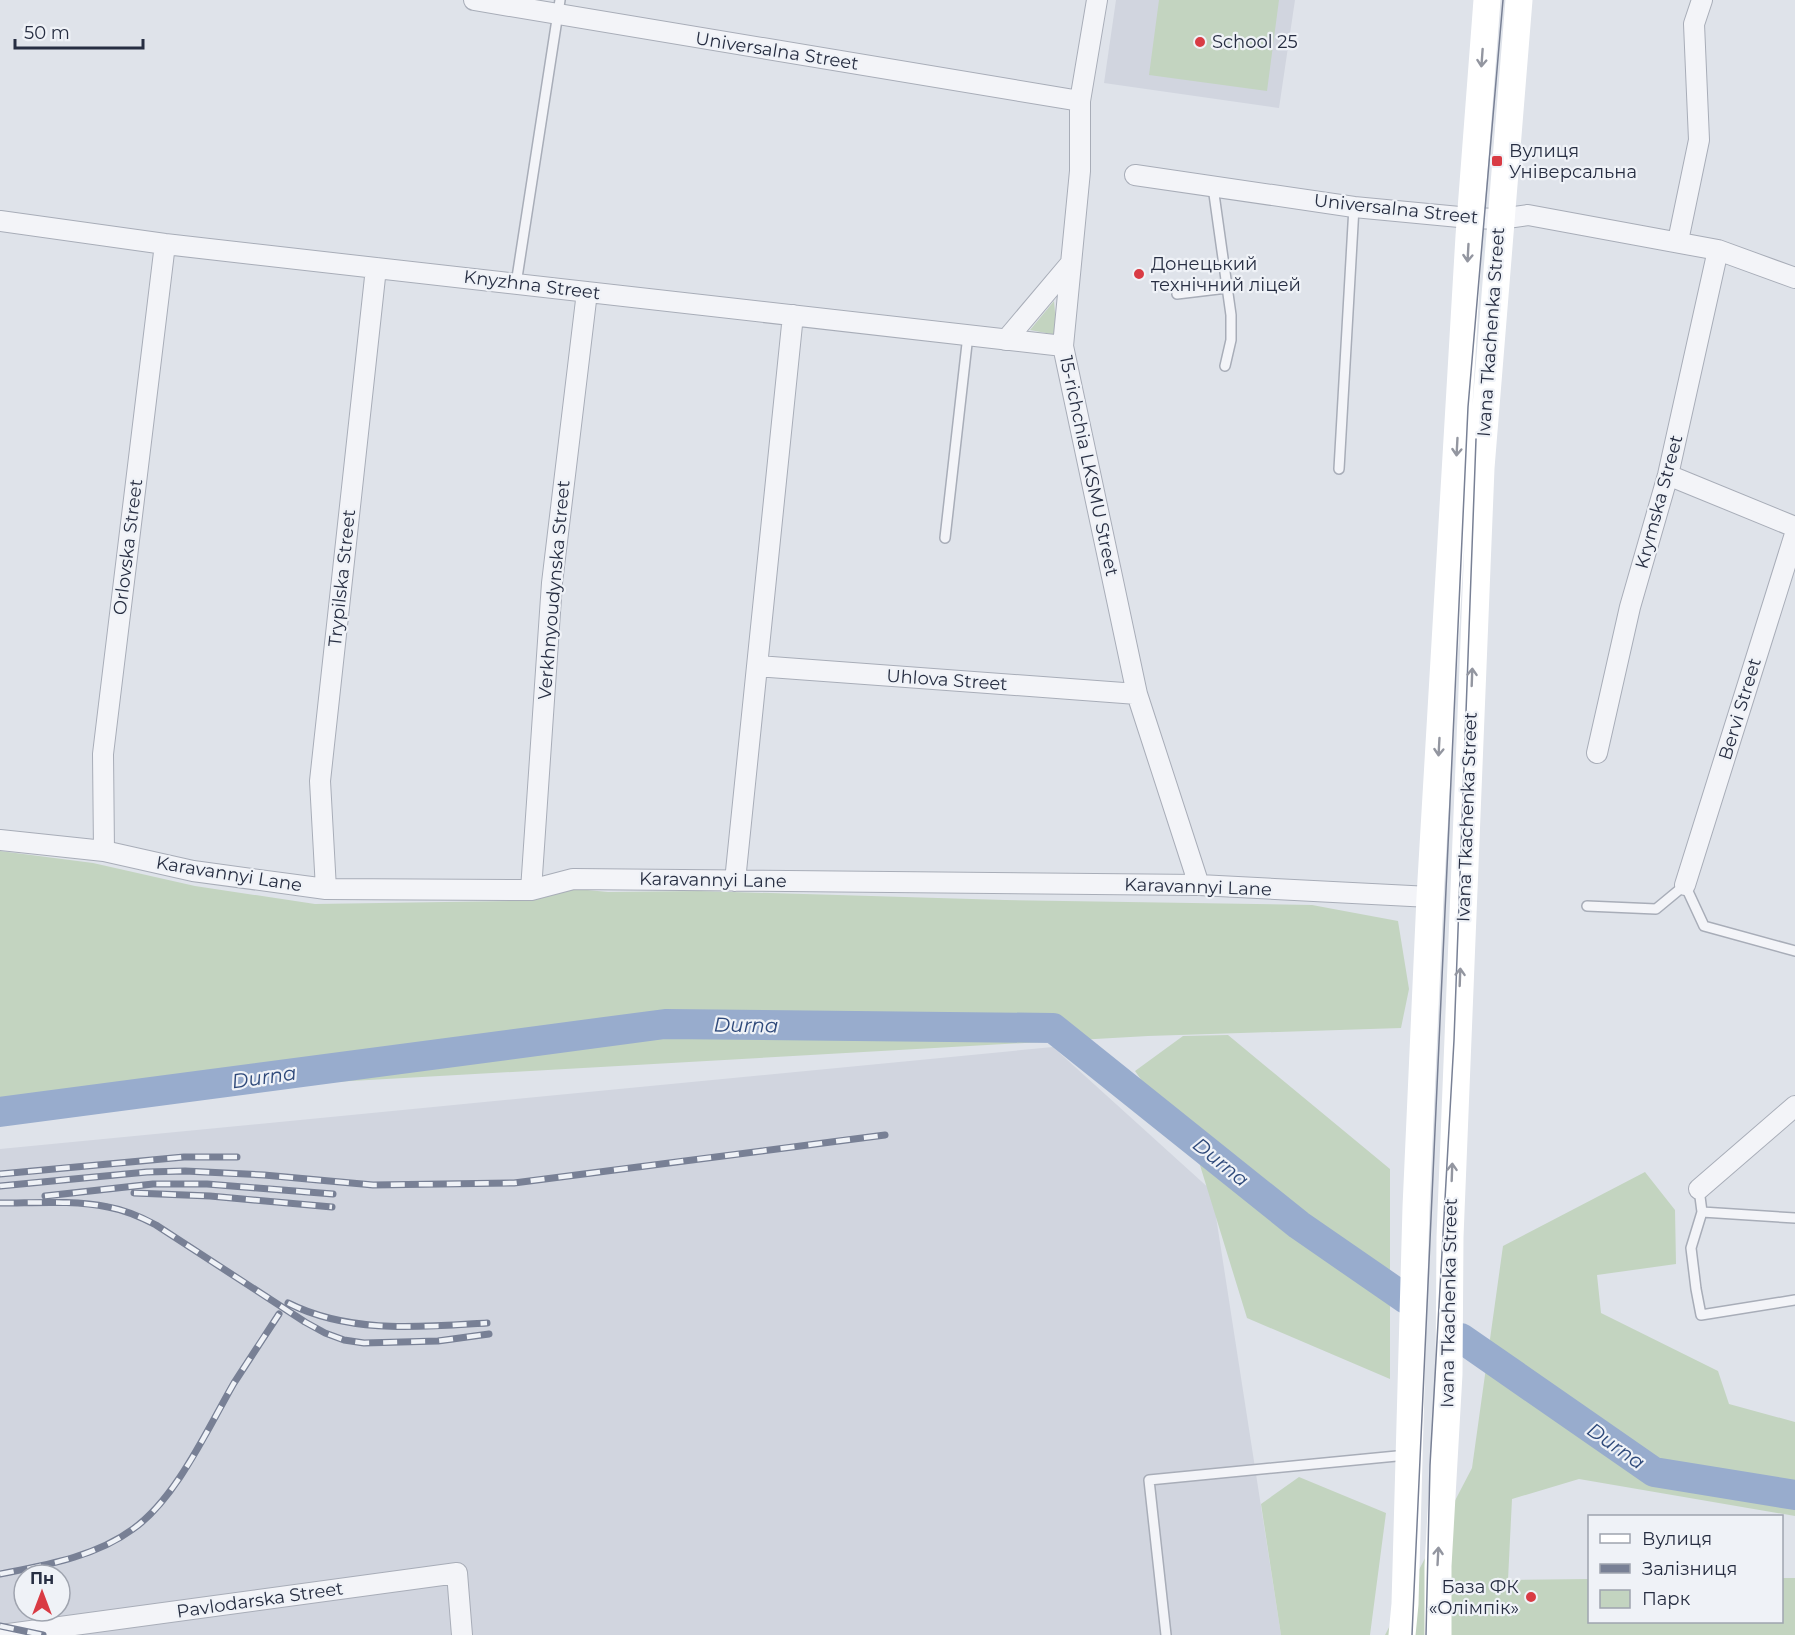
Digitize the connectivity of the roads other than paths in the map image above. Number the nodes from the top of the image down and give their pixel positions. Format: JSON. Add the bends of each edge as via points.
{"nodes":[{"id":1,"x":474,"y":0,"type":"edge"},
{"id":2,"x":1097,"y":0,"type":"edge"},
{"id":3,"x":1487,"y":0,"type":"edge"},
{"id":4,"x":1519,"y":0,"type":"edge"},
{"id":5,"x":1702,"y":0,"type":"edge"},
{"id":6,"x":558,"y":8,"type":"edge"},
{"id":7,"x":1080,"y":101,"type":"junction"},
{"id":8,"x":1135,"y":176,"type":"dead end"},
{"id":9,"x":1213,"y":186,"type":"junction"},
{"id":10,"x":1354,"y":207,"type":"junction"},
{"id":11,"x":1470,"y":218,"type":"junction"},
{"id":12,"x":1500,"y":219,"type":"junction"},
{"id":13,"x":0,"y":221,"type":"edge"},
{"id":14,"x":1678,"y":241,"type":"junction"},
{"id":15,"x":165,"y":244,"type":"junction"},
{"id":16,"x":1718,"y":250,"type":"junction"},
{"id":17,"x":1071,"y":263,"type":"junction"},
{"id":18,"x":376,"y":268,"type":"junction"},
{"id":19,"x":1795,"y":278,"type":"edge"},
{"id":20,"x":516,"y":284,"type":"junction"},
{"id":21,"x":1227,"y":288,"type":"junction"},
{"id":22,"x":587,"y":292,"type":"junction"},
{"id":23,"x":1177,"y":294,"type":"dead end"},
{"id":24,"x":793,"y":315,"type":"junction"},
{"id":25,"x":968,"y":335,"type":"junction"},
{"id":26,"x":1006,"y":340,"type":"junction"},
{"id":27,"x":1063,"y":346,"type":"junction"},
{"id":28,"x":1225,"y":366,"type":"dead end"},
{"id":29,"x":1339,"y":470,"type":"dead end"},
{"id":30,"x":1668,"y":475,"type":"junction"},
{"id":31,"x":1795,"y":527,"type":"edge"},
{"id":32,"x":1795,"y":534,"type":"edge"},
{"id":33,"x":945,"y":538,"type":"dead end"},
{"id":34,"x":757,"y":666,"type":"junction"},
{"id":35,"x":1137,"y":694,"type":"junction"},
{"id":36,"x":1597,"y":753,"type":"dead end"},
{"id":37,"x":0,"y":840,"type":"edge"},
{"id":38,"x":104,"y":851,"type":"junction"},
{"id":39,"x":735,"y":880,"type":"junction"},
{"id":40,"x":1198,"y":885,"type":"junction"},
{"id":41,"x":1684,"y":885,"type":"junction"},
{"id":42,"x":326,"y":889,"type":"junction"},
{"id":43,"x":531,"y":890,"type":"junction"},
{"id":44,"x":1430,"y":897,"type":"junction"},
{"id":45,"x":1587,"y":906,"type":"dead end"},
{"id":46,"x":1795,"y":951,"type":"edge"},
{"id":47,"x":1795,"y":1106,"type":"edge"},
{"id":48,"x":1699,"y":1189,"type":"joint"},
{"id":49,"x":1702,"y":1212,"type":"junction"},
{"id":50,"x":1795,"y":1218,"type":"edge"},
{"id":51,"x":1795,"y":1300,"type":"edge"},
{"id":52,"x":1409,"y":1455,"type":"junction"},
{"id":53,"x":1,"y":1635,"type":"edge"},
{"id":54,"x":462,"y":1635,"type":"edge"},
{"id":55,"x":1166,"y":1635,"type":"edge"},
{"id":56,"x":1402,"y":1635,"type":"edge"},
{"id":57,"x":1438,"y":1635,"type":"edge"}],
"edges":[{"from":1,"to":6,"type":"street","name":"Universalna Street"},
{"from":2,"to":7,"type":"street","name":"15-richchia LKSMU Street"},
{"from":3,"to":11,"type":"main road","name":"Ivana Tkachenka Street","one_way":true},
{"from":4,"to":12,"type":"main road","name":"Ivana Tkachenka Street"},
{"from":5,"to":14,"type":"street","via":[[1694,24],[1699,140]]},
{"from":6,"to":7,"type":"street","name":"Universalna Street"},
{"from":6,"to":20,"type":"lane"},
{"from":7,"to":17,"type":"street","name":"15-richchia LKSMU Street","via":[[1080,171]]},
{"from":8,"to":9,"type":"street","name":"Universalna Street"},
{"from":9,"to":10,"type":"street","name":"Universalna Street"},
{"from":9,"to":21,"type":"lane"},
{"from":10,"to":11,"type":"street","name":"Universalna Street"},
{"from":10,"to":29,"type":"lane"},
{"from":11,"to":12,"type":"street","name":"Universalna Street"},
{"from":11,"to":44,"type":"main road","name":"Ivana Tkachenka Street","one_way":true},
{"from":12,"to":14,"type":"street","name":"Universalna Street","via":[[1528,215]]},
{"from":57,"to":12,"type":"main road","name":"Ivana Tkachenka Street","one_way":true,"via":[[1481,468]]},
{"from":13,"to":15,"type":"street","name":"Knyzhna Street"},
{"from":14,"to":16,"type":"street","name":"Universalna Street"},
{"from":15,"to":18,"type":"street","name":"Knyzhna Street"},
{"from":15,"to":38,"type":"street","name":"Orlovska Street","via":[[103,754]]},
{"from":16,"to":19,"type":"street","name":"Universalna Street"},
{"from":16,"to":30,"type":"street","name":"Krymska Street"},
{"from":17,"to":26,"type":"street"},
{"from":17,"to":27,"type":"street","name":"15-richchia LKSMU Street"},
{"from":18,"to":20,"type":"street","name":"Knyzhna Street"},
{"from":18,"to":42,"type":"street","name":"Trypilska Street","via":[[320,781]]},
{"from":20,"to":22,"type":"street","name":"Knyzhna Street"},
{"from":21,"to":23,"type":"lane"},
{"from":21,"to":28,"type":"lane","via":[[1231,340]]},
{"from":22,"to":24,"type":"street","name":"Knyzhna Street"},
{"from":22,"to":43,"type":"street","name":"Verkhnyoudynska Street","via":[[552,583]]},
{"from":24,"to":25,"type":"street","name":"Knyzhna Street"},
{"from":24,"to":34,"type":"street"},
{"from":25,"to":26,"type":"street","name":"Knyzhna Street"},
{"from":25,"to":33,"type":"lane"},
{"from":26,"to":27,"type":"street","name":"Knyzhna Street"},
{"from":27,"to":35,"type":"street","name":"15-richchia LKSMU Street"},
{"from":30,"to":31,"type":"street"},
{"from":30,"to":36,"type":"street","name":"Krymska Street","via":[[1630,607]]},
{"from":32,"to":41,"type":"street","name":"Bervi Street"},
{"from":34,"to":35,"type":"street","name":"Uhlova Street"},
{"from":34,"to":39,"type":"street"},
{"from":35,"to":40,"type":"street","name":"15-richchia LKSMU Street"},
{"from":37,"to":38,"type":"street","name":"Karavannyi Lane"},
{"from":38,"to":42,"type":"street","name":"Karavannyi Lane","via":[[193,871]]},
{"from":39,"to":40,"type":"street","name":"Karavannyi Lane"},
{"from":39,"to":43,"type":"street","name":"Karavannyi Lane","via":[[573,879]]},
{"from":40,"to":44,"type":"street","name":"Karavannyi Lane"},
{"from":41,"to":45,"type":"lane","via":[[1656,909]]},
{"from":41,"to":46,"type":"lane","via":[[1704,926]]},
{"from":42,"to":43,"type":"street","name":"Karavannyi Lane"},
{"from":44,"to":52,"type":"main road","name":"Ivana Tkachenka Street"},
{"from":47,"to":48,"type":"street"},
{"from":48,"to":49,"type":"lane"},
{"from":49,"to":50,"type":"lane"},
{"from":49,"to":51,"type":"lane","via":[[1691,1248],[1701,1315]]},
{"from":52,"to":55,"type":"lane","via":[[1149,1480]]},
{"from":52,"to":56,"type":"main road","name":"Ivana Tkachenka Street"},
{"from":53,"to":54,"type":"street","name":"Pavlodarska Street","via":[[458,1573]]}]}
